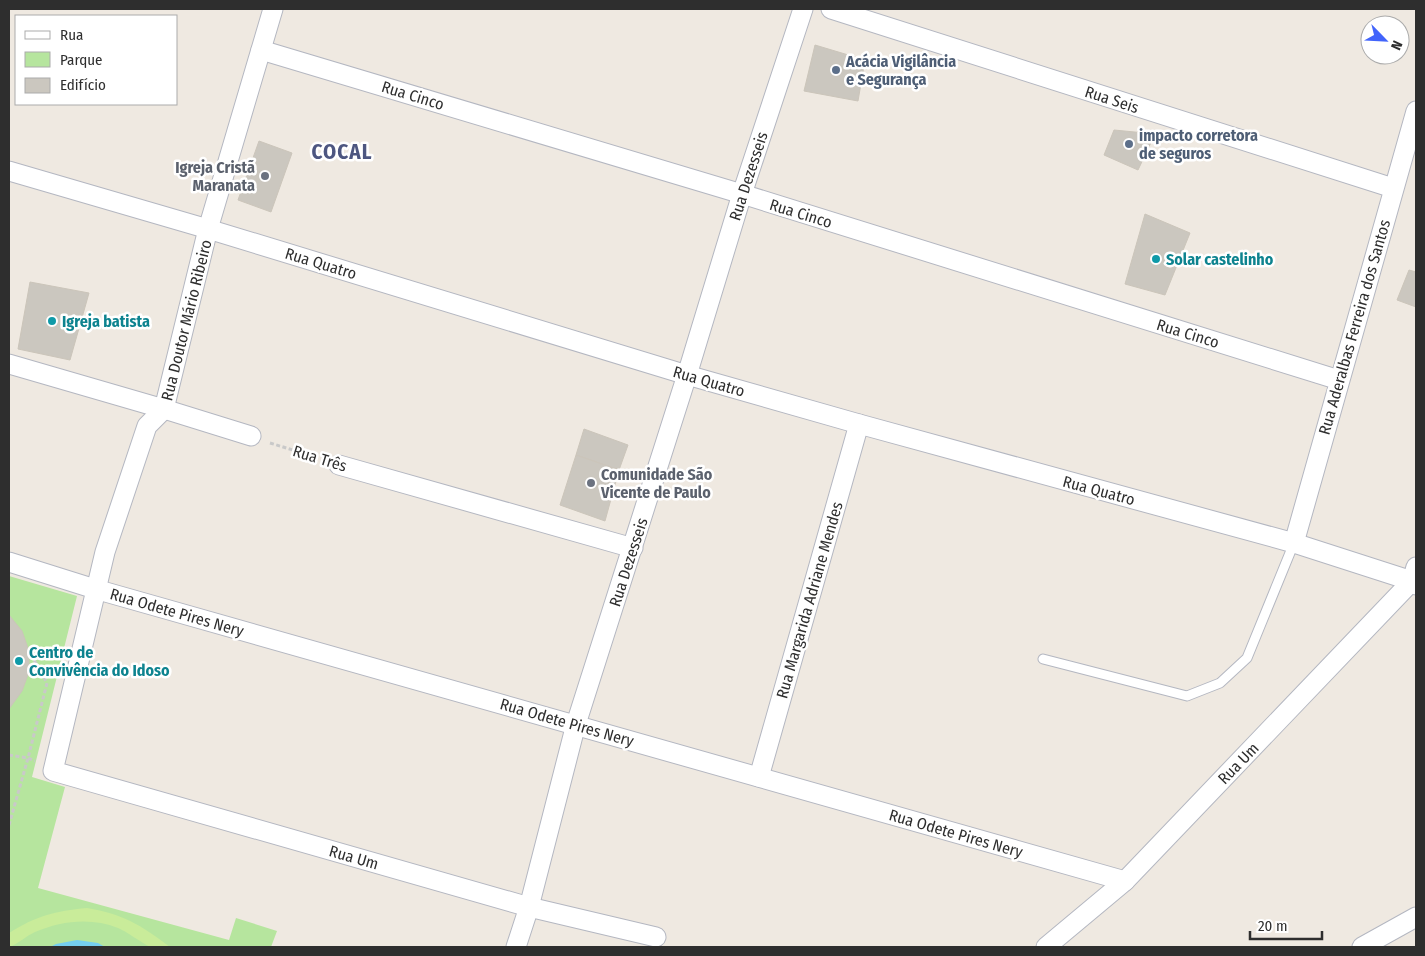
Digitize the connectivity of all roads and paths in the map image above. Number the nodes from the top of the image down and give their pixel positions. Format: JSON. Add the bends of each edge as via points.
{"nodes":[{"id":1,"x":273,"y":9,"type":"edge"},
{"id":2,"x":803,"y":9,"type":"edge"},
{"id":3,"x":831,"y":9,"type":"edge"},
{"id":4,"x":261,"y":50,"type":"junction"},
{"id":5,"x":1416,"y":111,"type":"edge"},
{"id":6,"x":9,"y":171,"type":"edge"},
{"id":7,"x":1393,"y":188,"type":"junction"},
{"id":8,"x":742,"y":194,"type":"junction"},
{"id":9,"x":208,"y":229,"type":"junction"},
{"id":10,"x":9,"y":364,"type":"edge"},
{"id":11,"x":687,"y":375,"type":"junction"},
{"id":12,"x":1339,"y":380,"type":"junction"},
{"id":13,"x":164,"y":409,"type":"junction"},
{"id":14,"x":859,"y":424,"type":"junction"},
{"id":15,"x":251,"y":436,"type":"joint"},
{"id":16,"x":339,"y":464,"type":"joint"},
{"id":17,"x":1294,"y":543,"type":"junction"},
{"id":18,"x":633,"y":548,"type":"junction"},
{"id":19,"x":9,"y":562,"type":"edge"},
{"id":20,"x":1415,"y":578,"type":"edge"},
{"id":21,"x":95,"y":589,"type":"junction"},
{"id":22,"x":28,"y":651,"type":"dead end"},
{"id":23,"x":1043,"y":659,"type":"dead end"},
{"id":24,"x":576,"y":724,"type":"junction"},
{"id":25,"x":53,"y":771,"type":"joint"},
{"id":26,"x":760,"y":777,"type":"junction"},
{"id":27,"x":9,"y":825,"type":"edge"},
{"id":28,"x":1125,"y":881,"type":"junction"},
{"id":29,"x":529,"y":907,"type":"junction"},
{"id":30,"x":1416,"y":917,"type":"edge"},
{"id":31,"x":656,"y":937,"type":"dead end"},
{"id":32,"x":1371,"y":945,"type":"edge"},
{"id":33,"x":516,"y":947,"type":"edge"},
{"id":34,"x":1046,"y":947,"type":"edge"}],
"edges":[{"from":1,"to":4,"type":"street","name":"Rua Doutor Mário Ribeiro"},
{"from":2,"to":8,"type":"street","name":"Rua Dezesseis"},
{"from":3,"to":7,"type":"street","name":"Rua Seis"},
{"from":4,"to":8,"type":"street","name":"Rua Cinco"},
{"from":4,"to":9,"type":"street","name":"Rua Doutor Mário Ribeiro"},
{"from":5,"to":7,"type":"street","name":"Rua Aderalbas Ferreira dos Santos"},
{"from":6,"to":9,"type":"street","name":"Rua Quatro"},
{"from":7,"to":12,"type":"street","name":"Rua Aderalbas Ferreira dos Santos"},
{"from":8,"to":11,"type":"street","name":"Rua Dezesseis"},
{"from":8,"to":12,"type":"street","name":"Rua Cinco"},
{"from":9,"to":11,"type":"street","name":"Rua Quatro"},
{"from":9,"to":13,"type":"street","name":"Rua Doutor Mário Ribeiro"},
{"from":10,"to":13,"type":"street"},
{"from":11,"to":14,"type":"street","name":"Rua Quatro"},
{"from":11,"to":18,"type":"street","name":"Rua Dezesseis"},
{"from":12,"to":17,"type":"street","name":"Rua Aderalbas Ferreira dos Santos"},
{"from":13,"to":15,"type":"street"},
{"from":13,"to":21,"type":"street","name":"Rua Doutor Mário Ribeiro","via":[[147,426]]},
{"from":14,"to":17,"type":"street","name":"Rua Quatro"},
{"from":14,"to":26,"type":"street","name":"Rua Margarida Adriane Mendes"},
{"from":15,"to":16,"type":"path","name":"Rua Três"},
{"from":16,"to":18,"type":"street","name":"Rua Três"},
{"from":17,"to":20,"type":"street","name":"Rua Quatro"},
{"from":17,"to":23,"type":"lane","via":[[1247,658],[1220,683],[1187,696]]},
{"from":18,"to":24,"type":"street","name":"Rua Dezesseis"},
{"from":19,"to":21,"type":"street","name":"Rua Odete Pires Nery"},
{"from":20,"to":28,"type":"street","name":"Rua Um"},
{"from":21,"to":24,"type":"street","name":"Rua Odete Pires Nery"},
{"from":21,"to":25,"type":"street","name":"Rua Doutor Mário Ribeiro"},
{"from":22,"to":27,"type":"path","via":[[47,683]]},
{"from":24,"to":26,"type":"street","name":"Rua Odete Pires Nery"},
{"from":24,"to":29,"type":"street","name":"Rua Dezesseis"},
{"from":25,"to":29,"type":"street","name":"Rua Um"},
{"from":26,"to":28,"type":"street","name":"Rua Odete Pires Nery"},
{"from":28,"to":34,"type":"street","name":"Rua Um"},
{"from":29,"to":31,"type":"street","name":"Rua Um"},
{"from":29,"to":33,"type":"street","name":"Rua Dezesseis"},
{"from":30,"to":32,"type":"street"}]}
